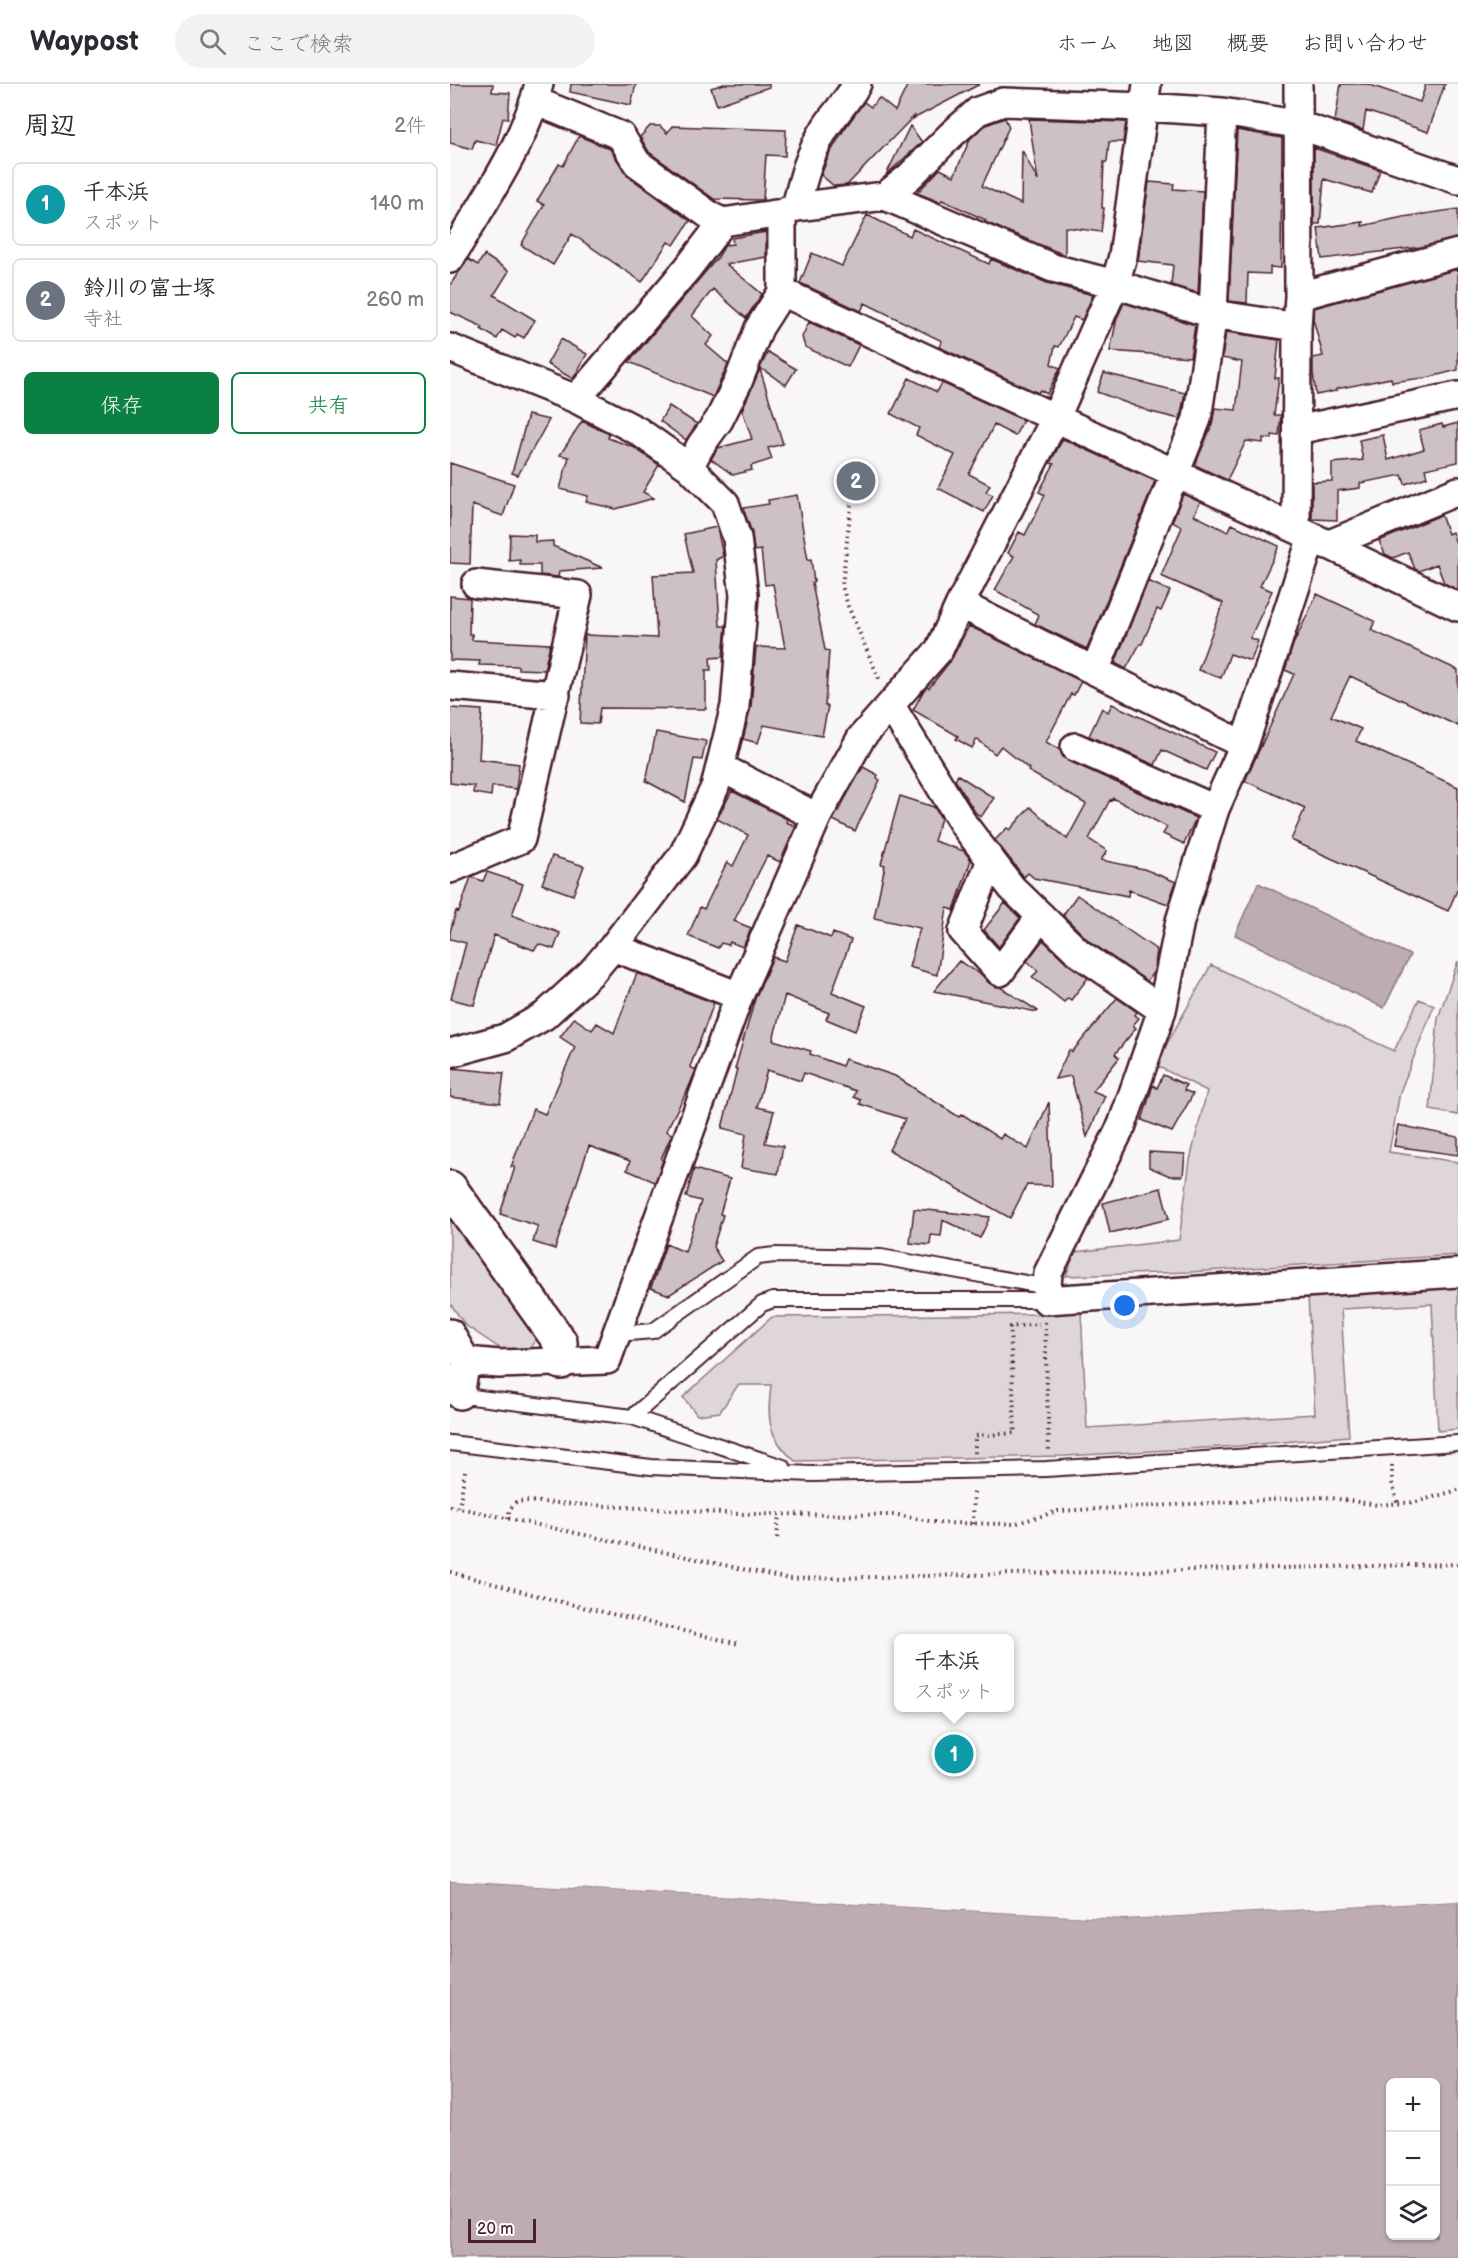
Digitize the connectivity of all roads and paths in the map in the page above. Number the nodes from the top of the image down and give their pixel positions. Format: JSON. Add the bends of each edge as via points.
{"nodes":[{"id":1,"x":857,"y":84,"type":"edge"},
{"id":2,"x":1298,"y":84,"type":"edge"},
{"id":3,"x":537,"y":93,"type":"edge"},
{"id":4,"x":1146,"y":95,"type":"edge"},
{"id":5,"x":1222,"y":112,"type":"junction"},
{"id":6,"x":1296,"y":124,"type":"junction"},
{"id":7,"x":1458,"y":180,"type":"edge"},
{"id":8,"x":885,"y":196,"type":"junction"},
{"id":9,"x":789,"y":210,"type":"junction"},
{"id":10,"x":723,"y":222,"type":"junction"},
{"id":11,"x":1458,"y":253,"type":"edge"},
{"id":12,"x":450,"y":259,"type":"edge"},
{"id":13,"x":1115,"y":284,"type":"junction"},
{"id":14,"x":782,"y":292,"type":"junction"},
{"id":15,"x":1299,"y":296,"type":"junction"},
{"id":16,"x":1213,"y":314,"type":"junction"},
{"id":17,"x":1297,"y":327,"type":"junction"},
{"id":18,"x":450,"y":348,"type":"edge"},
{"id":19,"x":1458,"y":396,"type":"edge"},
{"id":20,"x":576,"y":399,"type":"junction"},
{"id":21,"x":1056,"y":417,"type":"junction"},
{"id":22,"x":1297,"y":430,"type":"junction"},
{"id":23,"x":689,"y":467,"type":"junction"},
{"id":24,"x":1177,"y":473,"type":"junction"},
{"id":25,"x":853,"y":487,"type":"dead end"},
{"id":26,"x":1458,"y":491,"type":"edge"},
{"id":27,"x":1312,"y":537,"type":"junction"},
{"id":28,"x":476,"y":584,"type":"dead end"},
{"id":29,"x":960,"y":604,"type":"junction"},
{"id":30,"x":1458,"y":607,"type":"edge"},
{"id":31,"x":1095,"y":671,"type":"junction"},
{"id":32,"x":450,"y":687,"type":"edge"},
{"id":33,"x":556,"y":694,"type":"junction"},
{"id":34,"x":891,"y":706,"type":"junction"},
{"id":35,"x":1244,"y":745,"type":"junction"},
{"id":36,"x":1074,"y":747,"type":"dead end"},
{"id":37,"x":720,"y":767,"type":"junction"},
{"id":38,"x":1215,"y":809,"type":"junction"},
{"id":39,"x":817,"y":817,"type":"junction"},
{"id":40,"x":991,"y":860,"type":"junction"},
{"id":41,"x":450,"y":869,"type":"edge"},
{"id":42,"x":1041,"y":916,"type":"junction"},
{"id":43,"x":613,"y":947,"type":"junction"},
{"id":44,"x":739,"y":996,"type":"junction"},
{"id":45,"x":1162,"y":1010,"type":"junction"},
{"id":46,"x":450,"y":1053,"type":"edge"},
{"id":47,"x":450,"y":1188,"type":"edge"},
{"id":48,"x":1458,"y":1273,"type":"edge"},
{"id":49,"x":1047,"y":1294,"type":"junction"},
{"id":50,"x":450,"y":1333,"type":"edge"},
{"id":51,"x":617,"y":1334,"type":"junction"},
{"id":52,"x":465,"y":1361,"type":"junction"},
{"id":53,"x":561,"y":1362,"type":"junction"},
{"id":54,"x":455,"y":1394,"type":"edge"},
{"id":55,"x":632,"y":1417,"type":"junction"},
{"id":56,"x":450,"y":1443,"type":"edge"},
{"id":57,"x":1458,"y":1443,"type":"edge"},
{"id":58,"x":975,"y":1458,"type":"dead end"},
{"id":59,"x":1392,"y":1461,"type":"dead end"},
{"id":60,"x":1050,"y":1469,"type":"junction"},
{"id":61,"x":465,"y":1471,"type":"dead end"},
{"id":62,"x":812,"y":1474,"type":"junction"},
{"id":63,"x":974,"y":1488,"type":"dead end"},
{"id":64,"x":1458,"y":1490,"type":"edge"},
{"id":65,"x":1398,"y":1504,"type":"junction"},
{"id":66,"x":450,"y":1506,"type":"edge"},
{"id":67,"x":459,"y":1508,"type":"junction"},
{"id":68,"x":779,"y":1515,"type":"junction"},
{"id":69,"x":508,"y":1518,"type":"junction"},
{"id":70,"x":973,"y":1524,"type":"junction"},
{"id":71,"x":777,"y":1538,"type":"dead end"},
{"id":72,"x":1458,"y":1564,"type":"edge"},
{"id":73,"x":450,"y":1572,"type":"edge"},
{"id":74,"x":739,"y":1644,"type":"dead end"}],
"edges":[{"from":1,"to":9,"type":"street","via":[[807,162]]},
{"from":2,"to":6,"type":"street"},
{"from":3,"to":10,"type":"street","via":[[621,136],[637,163]]},
{"from":3,"to":12,"type":"street","via":[[514,148]]},
{"from":4,"to":5,"type":"street"},
{"from":4,"to":8,"type":"street","via":[[1003,102],[978,111]]},
{"from":4,"to":13,"type":"street","via":[[1123,255]]},
{"from":5,"to":6,"type":"street"},
{"from":5,"to":16,"type":"street"},
{"from":6,"to":7,"type":"street"},
{"from":6,"to":15,"type":"street"},
{"from":8,"to":9,"type":"street"},
{"from":8,"to":13,"type":"street","via":[[1053,268]]},
{"from":9,"to":10,"type":"street"},
{"from":9,"to":14,"type":"street"},
{"from":10,"to":20,"type":"street"},
{"from":11,"to":15,"type":"street"},
{"from":13,"to":16,"type":"street"},
{"from":13,"to":21,"type":"street"},
{"from":14,"to":21,"type":"street"},
{"from":14,"to":23,"type":"street","via":[[759,328],[719,420]]},
{"from":15,"to":17,"type":"street"},
{"from":16,"to":17,"type":"street"},
{"from":16,"to":24,"type":"street","via":[[1197,419]]},
{"from":17,"to":22,"type":"street"},
{"from":18,"to":20,"type":"street"},
{"from":19,"to":22,"type":"street"},
{"from":20,"to":23,"type":"street","via":[[638,431]]},
{"from":21,"to":24,"type":"street"},
{"from":21,"to":29,"type":"street"},
{"from":22,"to":27,"type":"street"},
{"from":23,"to":37,"type":"street","via":[[725,503],[737,538],[744,595],[735,706]]},
{"from":24,"to":27,"type":"street"},
{"from":24,"to":31,"type":"street"},
{"from":25,"to":34,"type":"path","via":[[842,586]]},
{"from":26,"to":27,"type":"street"},
{"from":27,"to":30,"type":"street"},
{"from":27,"to":35,"type":"street"},
{"from":28,"to":33,"type":"street","via":[[578,595]]},
{"from":29,"to":31,"type":"street"},
{"from":29,"to":34,"type":"street","via":[[939,650]]},
{"from":31,"to":35,"type":"street"},
{"from":32,"to":33,"type":"street"},
{"from":33,"to":41,"type":"street","via":[[521,839]]},
{"from":34,"to":39,"type":"street","via":[[861,738]]},
{"from":34,"to":40,"type":"street","via":[[964,825]]},
{"from":35,"to":38,"type":"street"},
{"from":36,"to":38,"type":"street"},
{"from":37,"to":39,"type":"street"},
{"from":37,"to":43,"type":"street","via":[[715,788],[683,855]]},
{"from":38,"to":45,"type":"street","via":[[1180,921]]},
{"from":39,"to":44,"type":"street"},
{"from":40,"to":42,"type":"street"},
{"from":40,"to":42,"type":"street","via":[[963,931],[1000,972]]},
{"from":42,"to":45,"type":"street","via":[[1079,952]]},
{"from":43,"to":44,"type":"street"},
{"from":43,"to":46,"type":"street","via":[[544,1016],[505,1038]]},
{"from":44,"to":51,"type":"street"},
{"from":45,"to":49,"type":"street","via":[[1122,1125],[1048,1273]]},
{"from":47,"to":53,"type":"street","via":[[560,1342]]},
{"from":48,"to":49,"type":"street"},
{"from":49,"to":51,"type":"lane","via":[[882,1257],[759,1257],[653,1331]]},
{"from":49,"to":55,"type":"lane","via":[[772,1300],[762,1304]]},
{"from":50,"to":52,"type":"street"},
{"from":51,"to":53,"type":"street","via":[[608,1360]]},
{"from":52,"to":53,"type":"street"},
{"from":52,"to":54,"type":"street"},
{"from":54,"to":55,"type":"lane"},
{"from":55,"to":62,"type":"lane","via":[[771,1465]]},
{"from":56,"to":62,"type":"lane","via":[[651,1467]]},
{"from":57,"to":60,"type":"lane"},
{"from":58,"to":60,"type":"path","via":[[975,1436],[1015,1433],[1010,1327],[1041,1324],[1045,1314]]},
{"from":59,"to":65,"type":"path"},
{"from":60,"to":62,"type":"lane"},
{"from":61,"to":67,"type":"path"},
{"from":63,"to":70,"type":"path"},
{"from":64,"to":65,"type":"path"},
{"from":65,"to":70,"type":"path","via":[[1366,1504],[1325,1497],[1058,1511],[1014,1524]]},
{"from":66,"to":67,"type":"path"},
{"from":67,"to":69,"type":"path"},
{"from":68,"to":69,"type":"path","via":[[524,1501],[516,1502]]},
{"from":68,"to":70,"type":"path","via":[[898,1515],[939,1523]]},
{"from":68,"to":71,"type":"path"},
{"from":69,"to":72,"type":"path","via":[[789,1579]]},
{"from":73,"to":74,"type":"path"}]}
